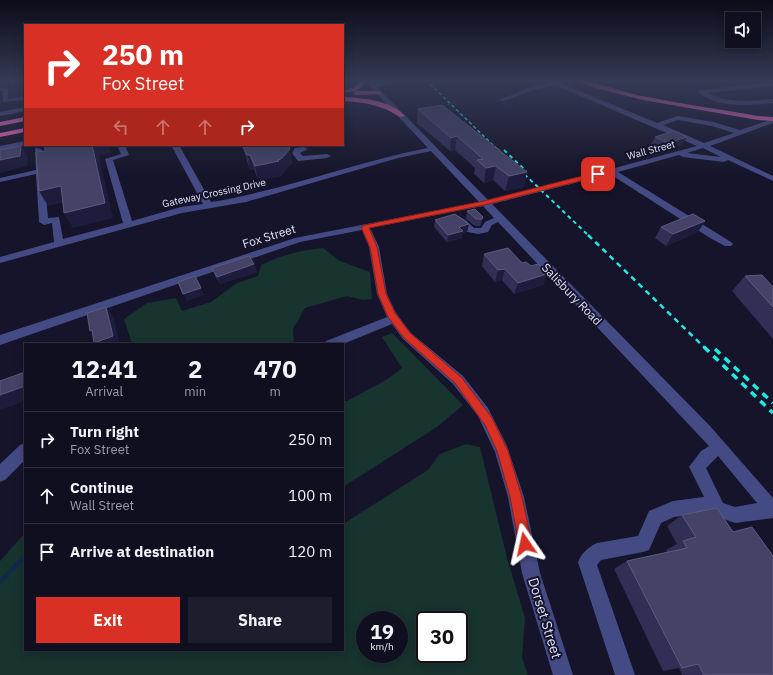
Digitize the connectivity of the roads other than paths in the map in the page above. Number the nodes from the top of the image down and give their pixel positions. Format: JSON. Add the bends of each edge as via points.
{"nodes":[{"id":1,"x":13,"y":112,"type":"edge"},
{"id":2,"x":395,"y":112,"type":"edge"},
{"id":3,"x":398,"y":112,"type":"edge"},
{"id":4,"x":626,"y":112,"type":"edge"},
{"id":5,"x":722,"y":112,"type":"edge"},
{"id":6,"x":739,"y":112,"type":"edge"},
{"id":7,"x":1,"y":114,"type":"edge"},
{"id":8,"x":402,"y":116,"type":"junction"},
{"id":9,"x":24,"y":118,"type":"edge"},
{"id":10,"x":773,"y":119,"type":"edge"},
{"id":11,"x":24,"y":122,"type":"edge"},
{"id":12,"x":0,"y":125,"type":"edge"},
{"id":13,"x":657,"y":125,"type":"junction"},
{"id":14,"x":24,"y":130,"type":"edge"},
{"id":15,"x":741,"y":132,"type":"junction"},
{"id":16,"x":0,"y":135,"type":"edge"},
{"id":17,"x":24,"y":143,"type":"edge"},
{"id":18,"x":121,"y":146,"type":"edge"},
{"id":19,"x":176,"y":146,"type":"edge"},
{"id":20,"x":704,"y":146,"type":"junction"},
{"id":21,"x":0,"y":148,"type":"edge"},
{"id":22,"x":40,"y":148,"type":"edge"},
{"id":23,"x":304,"y":148,"type":"dead end"},
{"id":24,"x":432,"y":148,"type":"junction"},
{"id":25,"x":672,"y":155,"type":"junction"},
{"id":26,"x":327,"y":156,"type":"dead end"},
{"id":27,"x":753,"y":168,"type":"junction"},
{"id":28,"x":40,"y":171,"type":"junction"},
{"id":29,"x":611,"y":171,"type":"junction"},
{"id":30,"x":773,"y":179,"type":"edge"},
{"id":31,"x":0,"y":180,"type":"edge"},
{"id":32,"x":484,"y":203,"type":"junction"},
{"id":33,"x":208,"y":205,"type":"junction"},
{"id":34,"x":446,"y":211,"type":"junction"},
{"id":35,"x":499,"y":219,"type":"junction"},
{"id":36,"x":128,"y":224,"type":"junction"},
{"id":37,"x":365,"y":227,"type":"junction"},
{"id":38,"x":59,"y":243,"type":"junction"},
{"id":39,"x":728,"y":244,"type":"dead end"},
{"id":40,"x":0,"y":260,"type":"edge"},
{"id":41,"x":394,"y":319,"type":"junction"},
{"id":42,"x":0,"y":340,"type":"edge"},
{"id":43,"x":333,"y":343,"type":"edge"},
{"id":44,"x":719,"y":447,"type":"junction"},
{"id":45,"x":24,"y":451,"type":"edge"},
{"id":46,"x":0,"y":475,"type":"edge"},
{"id":47,"x":718,"y":509,"type":"junction"},
{"id":48,"x":773,"y":509,"type":"edge"},
{"id":49,"x":563,"y":675,"type":"edge"},
{"id":50,"x":625,"y":675,"type":"edge"}],
"edges":[{"from":1,"to":7,"type":"street"},
{"from":2,"to":8,"type":"highway"},
{"from":3,"to":8,"type":"street","name":"Salisbury Road"},
{"from":4,"to":13,"type":"street"},
{"from":5,"to":10,"type":"highway"},
{"from":6,"to":10,"type":"highway"},
{"from":8,"to":24,"type":"street","name":"Salisbury Road"},
{"from":9,"to":12,"type":"highway"},
{"from":10,"to":15,"type":"street","name":"Wall Street"},
{"from":11,"to":12,"type":"highway"},
{"from":13,"to":15,"type":"street","via":[[678,118]]},
{"from":13,"to":20,"type":"street"},
{"from":14,"to":16,"type":"highway"},
{"from":15,"to":20,"type":"street","name":"Wall Street"},
{"from":17,"to":21,"type":"street"},
{"from":18,"to":36,"type":"street","via":[[125,155],[109,159]]},
{"from":19,"to":33,"type":"street"},
{"from":20,"to":25,"type":"street","name":"Wall Street"},
{"from":20,"to":27,"type":"street"},
{"from":22,"to":28,"type":"street"},
{"from":23,"to":26,"type":"street","via":[[296,152],[301,159]]},
{"from":24,"to":32,"type":"street","name":"Salisbury Road"},
{"from":24,"to":33,"type":"street","name":"Gateway Crossing Drive","via":[[246,199]]},
{"from":25,"to":27,"type":"street","via":[[713,158]]},
{"from":25,"to":29,"type":"street","name":"Wall Street"},
{"from":27,"to":30,"type":"street"},
{"from":28,"to":31,"type":"street"},
{"from":28,"to":38,"type":"street","via":[[44,222],[56,219]]},
{"from":29,"to":32,"type":"street","name":"Wall Street"},
{"from":29,"to":39,"type":"street"},
{"from":32,"to":34,"type":"street","name":"Fox Street"},
{"from":32,"to":35,"type":"street","name":"Salisbury Road"},
{"from":33,"to":36,"type":"street","name":"Gateway Crossing Drive"},
{"from":34,"to":35,"type":"street","via":[[475,232],[485,230],[489,222]]},
{"from":34,"to":37,"type":"street","name":"Fox Street"},
{"from":35,"to":44,"type":"street","name":"Salisbury Road"},
{"from":36,"to":38,"type":"street","name":"Gateway Crossing Drive"},
{"from":37,"to":41,"type":"street","name":"Dorset Street","via":[[374,247],[382,294]]},
{"from":37,"to":42,"type":"street","name":"Fox Street","via":[[273,248]]},
{"from":38,"to":40,"type":"street","name":"Gateway Crossing Drive"},
{"from":41,"to":43,"type":"street"},
{"from":41,"to":49,"type":"street","name":"Dorset Street","via":[[407,336],[458,380],[483,412],[502,451],[516,497],[531,572]]},
{"from":44,"to":47,"type":"street","via":[[706,456],[697,468]]},
{"from":44,"to":48,"type":"street","name":"Salisbury Road"},
{"from":45,"to":46,"type":"street"},
{"from":47,"to":48,"type":"street","via":[[735,515]]},
{"from":47,"to":50,"type":"street","via":[[707,505],[673,510],[655,517],[644,544],[597,552],[587,562]]}]}
